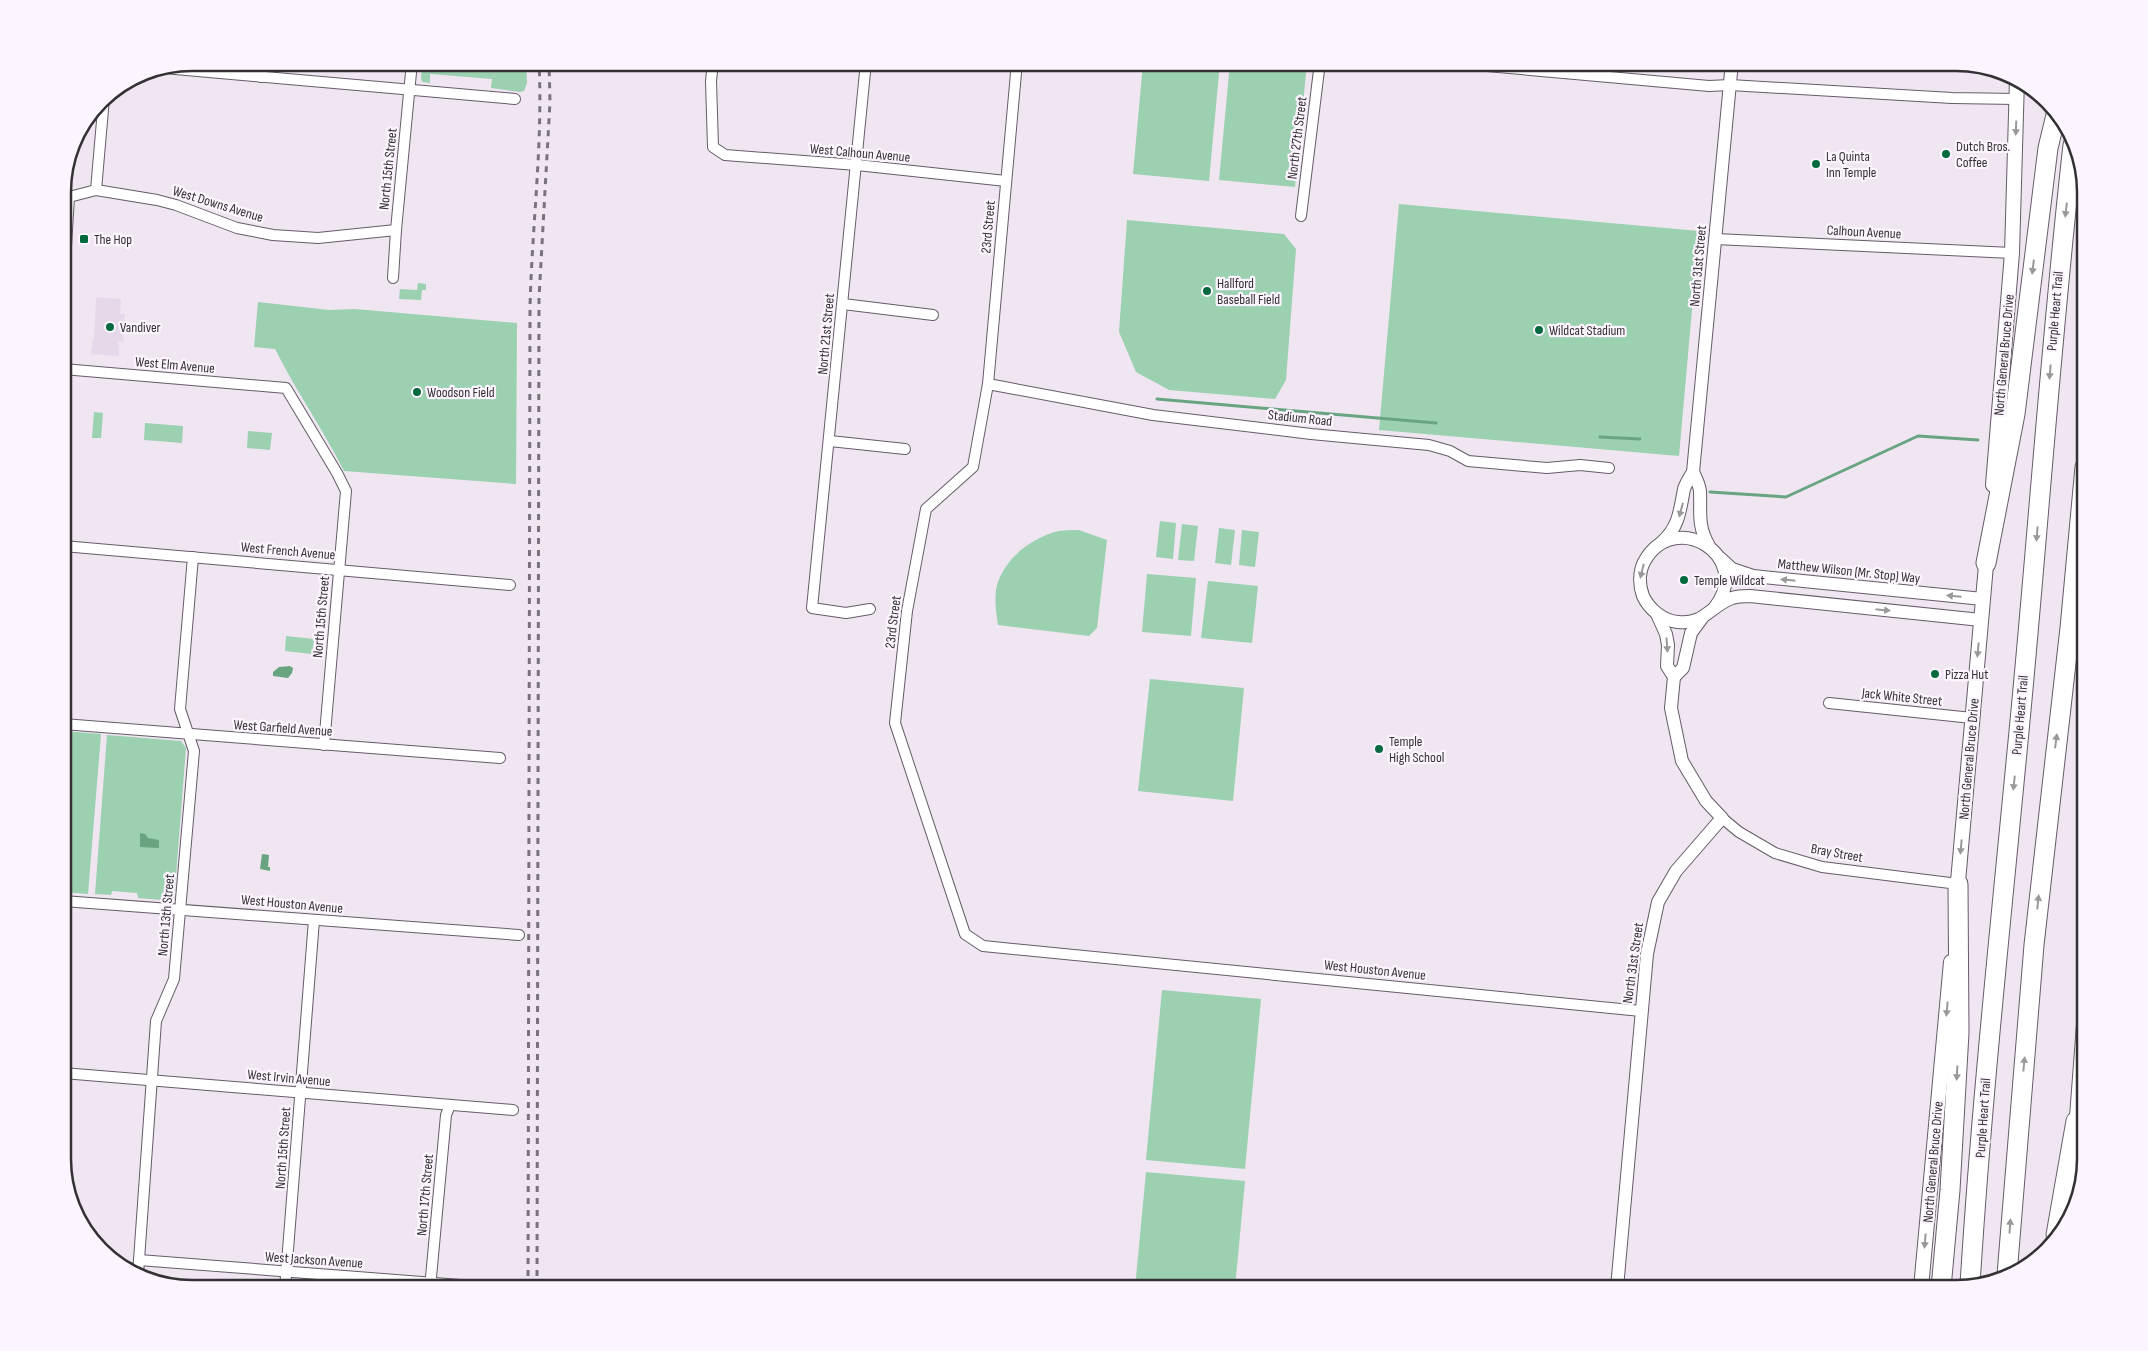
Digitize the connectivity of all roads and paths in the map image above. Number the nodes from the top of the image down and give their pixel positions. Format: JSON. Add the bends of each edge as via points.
{"nodes":[{"id":1,"x":200,"y":71,"type":"edge"},
{"id":2,"x":261,"y":71,"type":"edge"},
{"id":3,"x":411,"y":71,"type":"edge"},
{"id":4,"x":713,"y":71,"type":"edge"},
{"id":5,"x":865,"y":71,"type":"edge"},
{"id":6,"x":1016,"y":71,"type":"edge"},
{"id":7,"x":1319,"y":71,"type":"edge"},
{"id":8,"x":1542,"y":71,"type":"edge"},
{"id":9,"x":1731,"y":71,"type":"edge"},
{"id":10,"x":261,"y":76,"type":"junction"},
{"id":11,"x":1730,"y":85,"type":"junction"},
{"id":12,"x":2017,"y":88,"type":"edge"},
{"id":13,"x":410,"y":90,"type":"junction"},
{"id":14,"x":515,"y":99,"type":"dead end"},
{"id":15,"x":2017,"y":100,"type":"junction"},
{"id":16,"x":103,"y":112,"type":"edge"},
{"id":17,"x":2054,"y":122,"type":"edge"},
{"id":18,"x":2071,"y":159,"type":"edge"},
{"id":19,"x":857,"y":165,"type":"junction"},
{"id":20,"x":1006,"y":182,"type":"junction"},
{"id":21,"x":96,"y":190,"type":"junction"},
{"id":22,"x":72,"y":195,"type":"edge"},
{"id":23,"x":1301,"y":216,"type":"dead end"},
{"id":24,"x":396,"y":230,"type":"junction"},
{"id":25,"x":1715,"y":239,"type":"junction"},
{"id":26,"x":2012,"y":253,"type":"junction"},
{"id":27,"x":393,"y":278,"type":"dead end"},
{"id":28,"x":842,"y":304,"type":"junction"},
{"id":29,"x":933,"y":315,"type":"dead end"},
{"id":30,"x":72,"y":370,"type":"edge"},
{"id":31,"x":988,"y":384,"type":"junction"},
{"id":32,"x":286,"y":388,"type":"joint"},
{"id":33,"x":830,"y":441,"type":"junction"},
{"id":34,"x":905,"y":449,"type":"dead end"},
{"id":35,"x":1608,"y":468,"type":"dead end"},
{"id":36,"x":1693,"y":472,"type":"junction"},
{"id":37,"x":1660,"y":544,"type":"junction"},
{"id":38,"x":72,"y":547,"type":"edge"},
{"id":39,"x":1714,"y":552,"type":"junction"},
{"id":40,"x":193,"y":557,"type":"junction"},
{"id":41,"x":2076,"y":560,"type":"edge"},
{"id":42,"x":1986,"y":563,"type":"junction"},
{"id":43,"x":339,"y":570,"type":"junction"},
{"id":44,"x":510,"y":585,"type":"dead end"},
{"id":45,"x":1983,"y":599,"type":"junction"},
{"id":46,"x":1716,"y":607,"type":"junction"},
{"id":47,"x":870,"y":609,"type":"dead end"},
{"id":48,"x":1657,"y":614,"type":"junction"},
{"id":49,"x":1702,"y":618,"type":"junction"},
{"id":50,"x":1981,"y":620,"type":"junction"},
{"id":51,"x":1674,"y":677,"type":"junction"},
{"id":52,"x":1829,"y":703,"type":"dead end"},
{"id":53,"x":1972,"y":718,"type":"junction"},
{"id":54,"x":72,"y":725,"type":"edge"},
{"id":55,"x":187,"y":734,"type":"junction"},
{"id":56,"x":324,"y":745,"type":"junction"},
{"id":57,"x":500,"y":758,"type":"dead end"},
{"id":58,"x":1722,"y":818,"type":"junction"},
{"id":59,"x":1958,"y":884,"type":"junction"},
{"id":60,"x":72,"y":902,"type":"edge"},
{"id":61,"x":181,"y":909,"type":"junction"},
{"id":62,"x":314,"y":920,"type":"junction"},
{"id":63,"x":519,"y":935,"type":"dead end"},
{"id":64,"x":1106,"y":958,"type":"joint"},
{"id":65,"x":1641,"y":1011,"type":"junction"},
{"id":66,"x":72,"y":1074,"type":"edge"},
{"id":67,"x":151,"y":1080,"type":"junction"},
{"id":68,"x":301,"y":1093,"type":"junction"},
{"id":69,"x":450,"y":1105,"type":"junction"},
{"id":70,"x":513,"y":1110,"type":"dead end"},
{"id":71,"x":2077,"y":1111,"type":"edge"},
{"id":72,"x":2076,"y":1121,"type":"junction"},
{"id":73,"x":2071,"y":1195,"type":"edge"},
{"id":74,"x":2058,"y":1223,"type":"edge"},
{"id":75,"x":139,"y":1260,"type":"junction"},
{"id":76,"x":138,"y":1267,"type":"edge"},
{"id":77,"x":2008,"y":1268,"type":"edge"},
{"id":78,"x":287,"y":1272,"type":"junction"},
{"id":79,"x":1970,"y":1279,"type":"edge"},
{"id":80,"x":286,"y":1280,"type":"edge"},
{"id":81,"x":369,"y":1280,"type":"edge"},
{"id":82,"x":432,"y":1280,"type":"edge"},
{"id":83,"x":1618,"y":1280,"type":"edge"},
{"id":84,"x":1922,"y":1280,"type":"edge"},
{"id":85,"x":1942,"y":1280,"type":"edge"}],
"edges":[{"from":1,"to":10,"type":"street"},
{"from":2,"to":10,"type":"street"},
{"from":3,"to":13,"type":"street","name":"North 15th Street"},
{"from":4,"to":19,"type":"street","name":"West Calhoun Avenue","via":[[713,147],[725,155]]},
{"from":5,"to":19,"type":"street","name":"North 21st Street"},
{"from":6,"to":20,"type":"street","name":"23rd Street"},
{"from":7,"to":23,"type":"street","name":"North 27th Street"},
{"from":8,"to":11,"type":"street","via":[[1709,86]]},
{"from":9,"to":11,"type":"street","name":"North 31st Street"},
{"from":10,"to":13,"type":"street"},
{"from":11,"to":15,"type":"street"},
{"from":11,"to":25,"type":"street","name":"North 31st Street"},
{"from":12,"to":15,"type":"main road","name":"North General Bruce Drive"},
{"from":13,"to":14,"type":"street"},
{"from":13,"to":24,"type":"street","name":"North 15th Street"},
{"from":15,"to":26,"type":"main road","name":"North General Bruce Drive","one_way":true},
{"from":16,"to":21,"type":"street"},
{"from":17,"to":42,"type":"highway","one_way":true,"via":[[2048,148],[2015,414]]},
{"from":18,"to":79,"type":"highway","name":"Purple Heart Trail","one_way":true,"via":[[1990,1023]]},
{"from":19,"to":20,"type":"street","name":"West Calhoun Avenue"},
{"from":19,"to":28,"type":"street","name":"North 21st Street"},
{"from":20,"to":31,"type":"street","name":"23rd Street"},
{"from":21,"to":22,"type":"street","name":"West Downs Avenue"},
{"from":21,"to":24,"type":"street","name":"West Downs Avenue","via":[[176,205],[237,228],[273,235],[318,238]]},
{"from":24,"to":27,"type":"street","name":"North 15th Street"},
{"from":25,"to":26,"type":"street","name":"Calhoun Avenue"},
{"from":25,"to":36,"type":"street","name":"North 31st Street"},
{"from":26,"to":42,"type":"main road","name":"North General Bruce Drive"},
{"from":28,"to":29,"type":"street"},
{"from":28,"to":33,"type":"street","name":"North 21st Street"},
{"from":30,"to":32,"type":"street","name":"West Elm Avenue"},
{"from":31,"to":35,"type":"street","name":"Stadium Road","via":[[1154,414],[1429,445],[1468,461],[1547,468],[1580,465]]},
{"from":31,"to":64,"type":"street","name":"23rd Street","via":[[973,467],[926,509],[907,611],[895,723],[964,934],[984,946]]},
{"from":32,"to":43,"type":"street","name":"North 15th Street","via":[[346,491]]},
{"from":33,"to":34,"type":"street"},
{"from":33,"to":47,"type":"street","name":"North 21st Street","via":[[812,608],[846,613]]},
{"from":36,"to":37,"type":"street","name":"North 31st Street","one_way":true,"via":[[1685,487],[1676,526]]},
{"from":36,"to":39,"type":"street","name":"North 31st Street","via":[[1700,489],[1702,534]]},
{"from":37,"to":39,"type":"street","via":[[1674,538],[1689,538],[1703,542]]},
{"from":37,"to":48,"type":"street","one_way":true,"via":[[1649,553],[1640,581],[1643,595]]},
{"from":38,"to":40,"type":"street","name":"West French Avenue"},
{"from":45,"to":39,"type":"street","name":"Matthew Wilson (Mr. Stop) Way","one_way":true,"via":[[1753,576],[1732,569]]},
{"from":39,"to":46,"type":"street","via":[[1726,574],[1725,587]]},
{"from":40,"to":43,"type":"street","name":"West French Avenue"},
{"from":40,"to":55,"type":"street","name":"North 13th Street","via":[[180,709]]},
{"from":77,"to":41,"type":"highway","one_way":true,"via":[[2034,945]]},
{"from":42,"to":45,"type":"main road","name":"North General Bruce Drive"},
{"from":43,"to":44,"type":"street","name":"West French Avenue"},
{"from":43,"to":56,"type":"street","name":"North 15th Street"},
{"from":45,"to":50,"type":"main road","name":"North General Bruce Drive"},
{"from":46,"to":49,"type":"street"},
{"from":46,"to":50,"type":"street","one_way":true,"via":[[1730,598],[1750,596]]},
{"from":48,"to":49,"type":"street","via":[[1676,622]]},
{"from":48,"to":51,"type":"street","one_way":true,"via":[[1666,634],[1667,666]]},
{"from":49,"to":51,"type":"street","via":[[1691,633],[1683,668]]},
{"from":50,"to":53,"type":"main road","name":"North General Bruce Drive","one_way":true},
{"from":51,"to":58,"type":"street","via":[[1671,708],[1682,761],[1706,801]]},
{"from":52,"to":53,"type":"street","name":"Jack White Street"},
{"from":53,"to":59,"type":"main road","name":"North General Bruce Drive","one_way":true},
{"from":54,"to":55,"type":"street","name":"West Garfield Avenue"},
{"from":55,"to":56,"type":"street","name":"West Garfield Avenue"},
{"from":55,"to":61,"type":"street","name":"North 13th Street","via":[[194,751]]},
{"from":56,"to":57,"type":"street","name":"West Garfield Avenue"},
{"from":58,"to":59,"type":"street","name":"Bray Street","via":[[1774,853],[1822,867]]},
{"from":58,"to":65,"type":"street","name":"North 31st Street","via":[[1676,871],[1658,902],[1647,954]]},
{"from":59,"to":84,"type":"main road","name":"North General Bruce Drive","one_way":true},
{"from":59,"to":85,"type":"highway","one_way":true,"via":[[1959,1033]]},
{"from":60,"to":61,"type":"street","name":"West Houston Avenue"},
{"from":61,"to":62,"type":"street","name":"West Houston Avenue"},
{"from":61,"to":67,"type":"street","name":"North 13th Street","via":[[174,979],[156,1021]]},
{"from":62,"to":63,"type":"street","name":"West Houston Avenue"},
{"from":62,"to":68,"type":"street","name":"North 15th Street"},
{"from":64,"to":65,"type":"street","name":"West Houston Avenue"},
{"from":65,"to":83,"type":"street","name":"North 31st Street"},
{"from":66,"to":67,"type":"street","name":"West Irvin Avenue"},
{"from":67,"to":68,"type":"street","name":"West Irvin Avenue"},
{"from":67,"to":75,"type":"street","name":"North 13th Street"},
{"from":68,"to":69,"type":"street","name":"West Irvin Avenue"},
{"from":68,"to":78,"type":"street","name":"North 15th Street"},
{"from":69,"to":70,"type":"street","name":"West Irvin Avenue"},
{"from":69,"to":82,"type":"street","name":"North 17th Street","via":[[446,1115]]},
{"from":71,"to":72,"type":"main road"},
{"from":72,"to":73,"type":"main road"},
{"from":72,"to":74,"type":"highway"},
{"from":75,"to":76,"type":"street","name":"North 13th Street"},
{"from":75,"to":78,"type":"street","name":"West Jackson Avenue"},
{"from":78,"to":80,"type":"street","name":"North 15th Street"},
{"from":78,"to":81,"type":"street","name":"West Jackson Avenue"}]}
